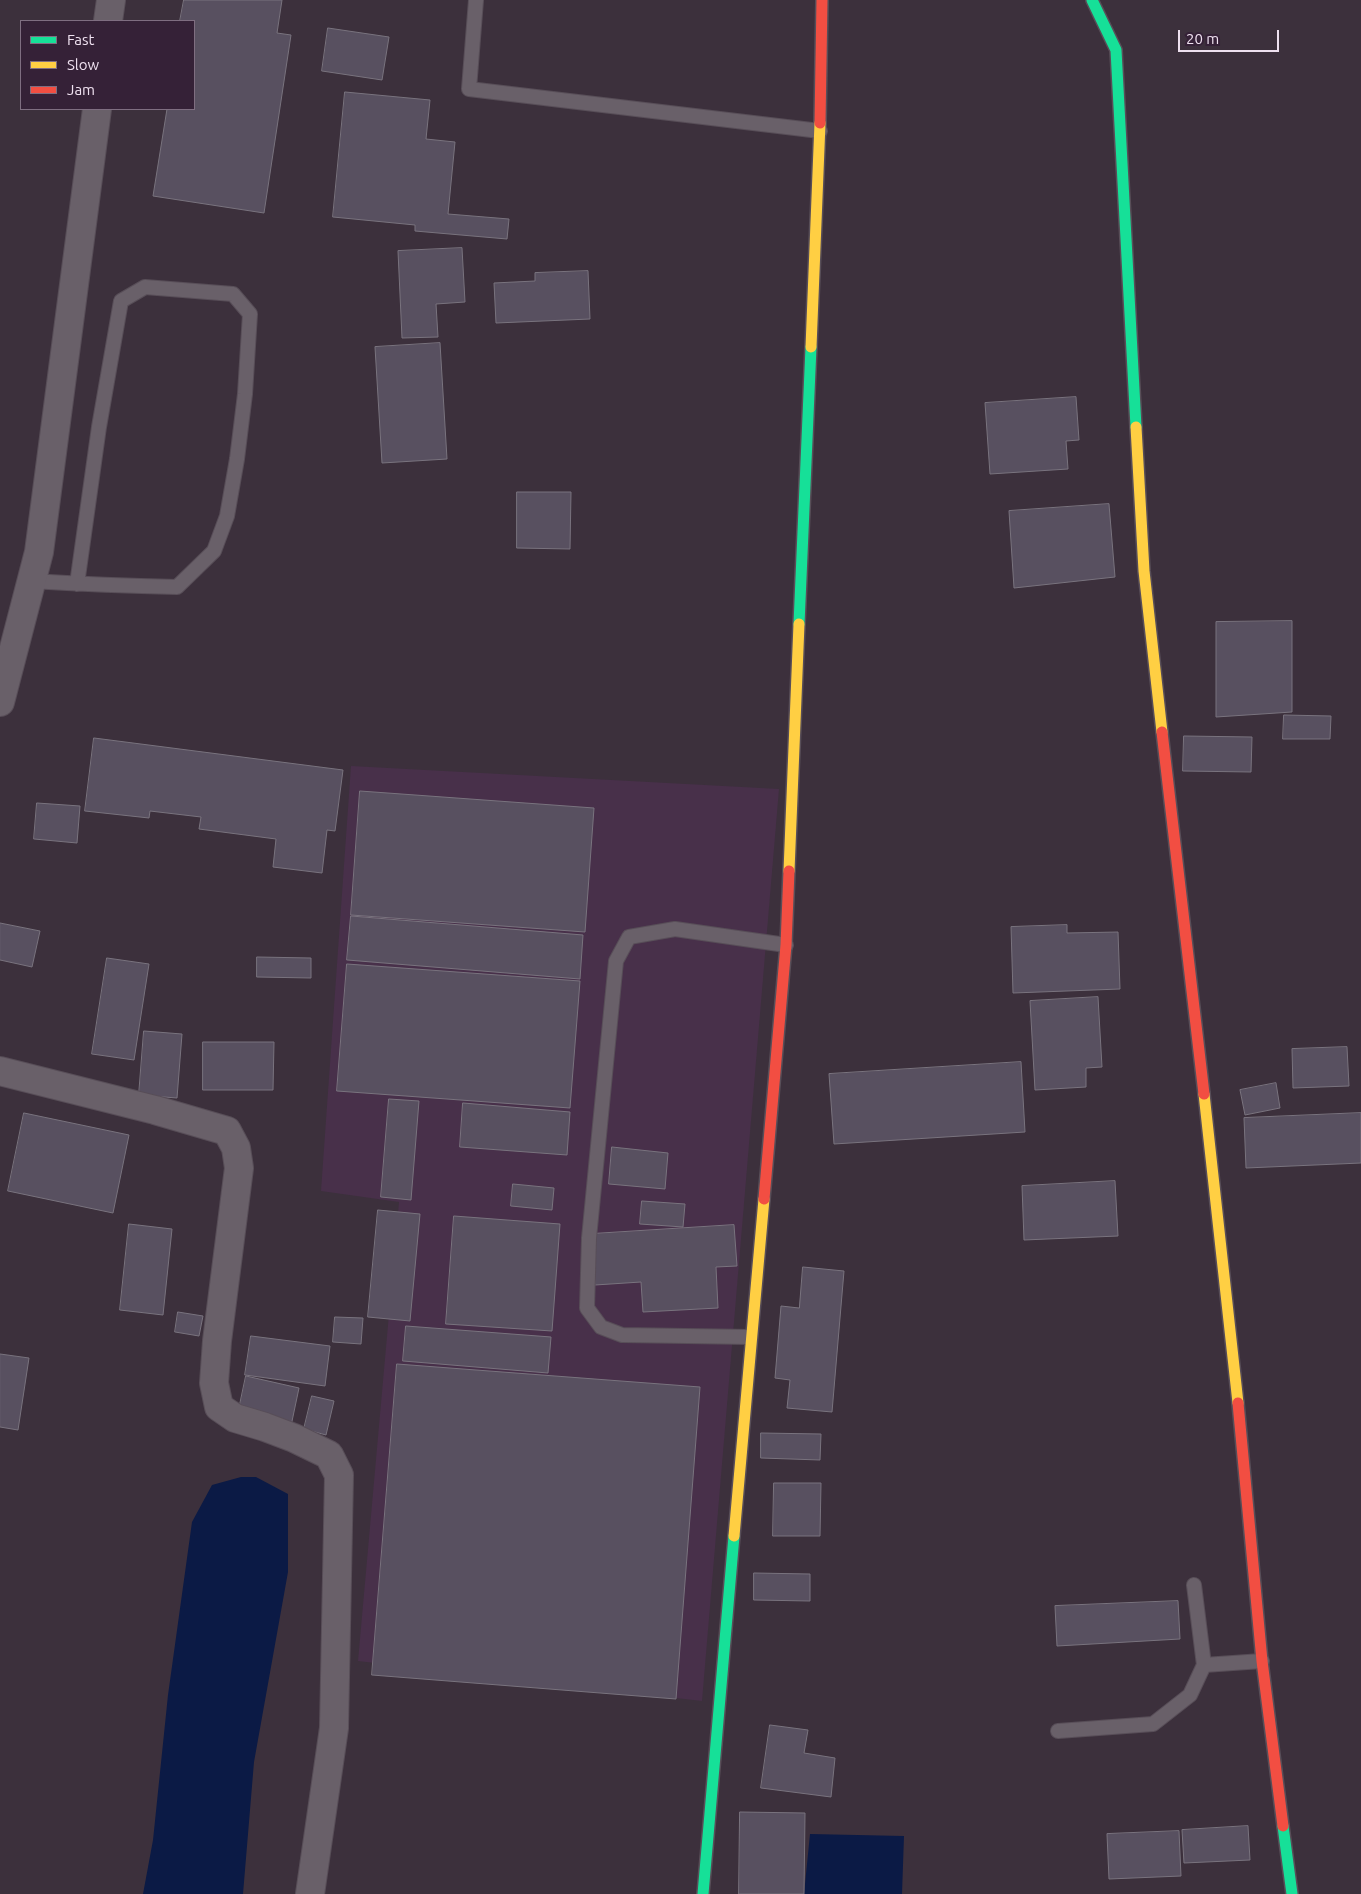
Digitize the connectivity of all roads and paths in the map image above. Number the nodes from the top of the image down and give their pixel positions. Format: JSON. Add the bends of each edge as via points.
{"nodes":[{"id":1,"x":111,"y":0,"type":"edge"},
{"id":2,"x":476,"y":0,"type":"edge"},
{"id":3,"x":822,"y":0,"type":"edge"},
{"id":4,"x":1092,"y":0,"type":"edge"},
{"id":5,"x":108,"y":20,"type":"edge"},
{"id":6,"x":97,"y":110,"type":"edge"},
{"id":7,"x":820,"y":131,"type":"junction"},
{"id":8,"x":31,"y":581,"type":"junction"},
{"id":9,"x":77,"y":584,"type":"junction"},
{"id":10,"x":0,"y":702,"type":"edge"},
{"id":11,"x":786,"y":945,"type":"junction"},
{"id":12,"x":0,"y":1070,"type":"edge"},
{"id":13,"x":750,"y":1337,"type":"junction"},
{"id":14,"x":1194,"y":1585,"type":"dead end"},
{"id":15,"x":1262,"y":1661,"type":"junction"},
{"id":16,"x":1204,"y":1665,"type":"junction"},
{"id":17,"x":1058,"y":1731,"type":"dead end"},
{"id":18,"x":310,"y":1894,"type":"edge"},
{"id":19,"x":703,"y":1894,"type":"edge"},
{"id":20,"x":1292,"y":1894,"type":"edge"}],
"edges":[{"from":1,"to":5,"type":"street"},
{"from":2,"to":7,"type":"lane","via":[[469,89]]},
{"from":3,"to":7,"type":"street"},
{"from":4,"to":15,"type":"street","via":[[1116,50],[1144,571],[1234,1360]]},
{"from":6,"to":8,"type":"street","via":[[39,552]]},
{"from":7,"to":11,"type":"street"},
{"from":8,"to":9,"type":"lane"},
{"from":8,"to":10,"type":"street"},
{"from":9,"to":9,"type":"lane","via":[[177,587],[214,551],[227,516],[245,394],[250,314],[233,294],[145,287],[121,301]]},
{"from":11,"to":13,"type":"street"},
{"from":11,"to":13,"type":"lane","via":[[675,929],[629,937],[616,960],[588,1238],[587,1308],[601,1327],[622,1335]]},
{"from":12,"to":18,"type":"street","via":[[227,1131],[236,1148],[239,1168],[214,1383],[219,1407],[235,1418],[294,1438],[329,1455],[339,1475],[334,1728]]},
{"from":13,"to":19,"type":"street"},
{"from":14,"to":16,"type":"lane"},
{"from":15,"to":16,"type":"lane"},
{"from":15,"to":20,"type":"street"},
{"from":16,"to":17,"type":"lane","via":[[1190,1695],[1153,1724]]}]}
